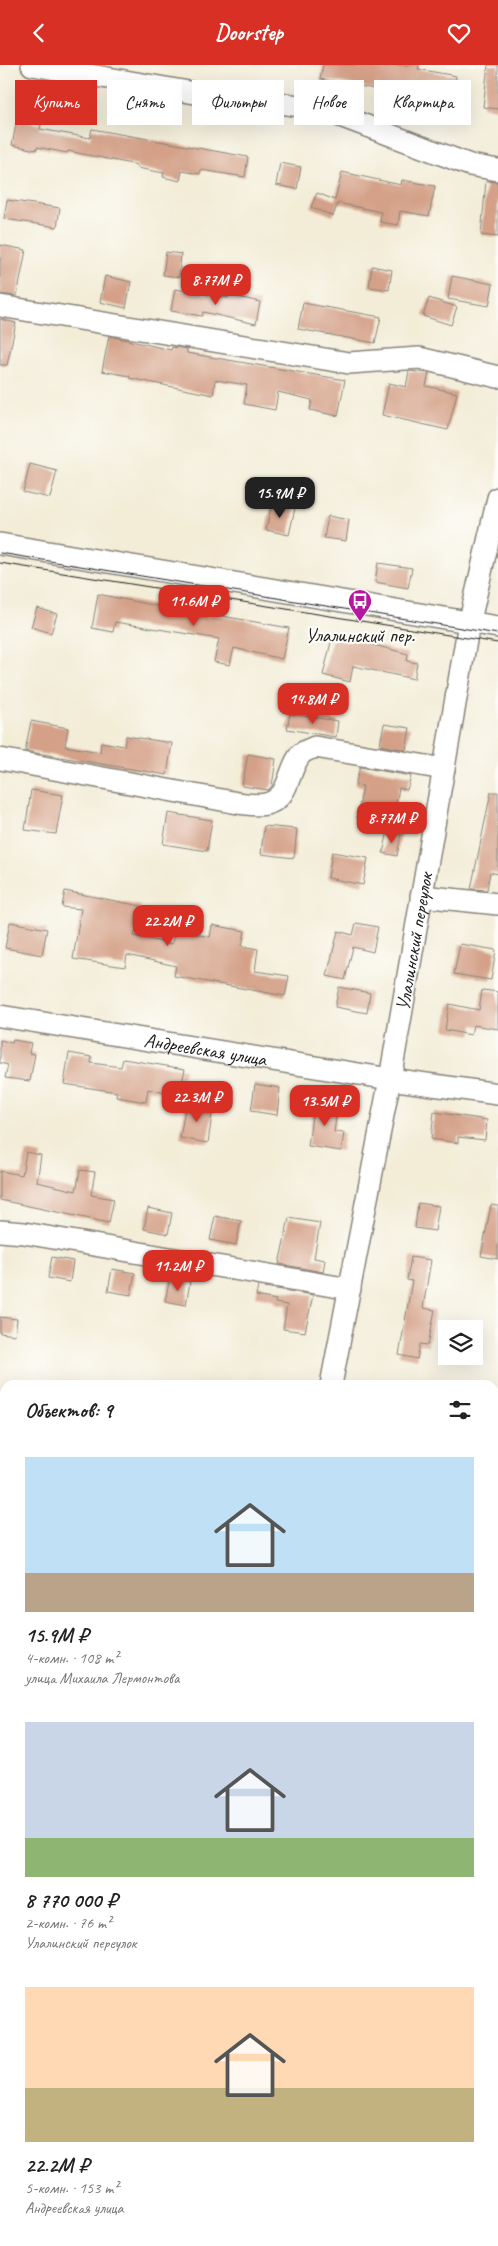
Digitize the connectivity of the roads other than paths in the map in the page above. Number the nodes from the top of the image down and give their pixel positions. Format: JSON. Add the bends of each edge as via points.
{"nodes":[{"id":1,"x":32,"y":65,"type":"edge"},
{"id":2,"x":498,"y":170,"type":"edge"},
{"id":3,"x":0,"y":306,"type":"edge"},
{"id":4,"x":498,"y":377,"type":"edge"},
{"id":5,"x":498,"y":498,"type":"edge"},
{"id":6,"x":0,"y":544,"type":"edge"},
{"id":7,"x":469,"y":622,"type":"junction"},
{"id":8,"x":498,"y":627,"type":"edge"},
{"id":9,"x":0,"y":759,"type":"edge"},
{"id":10,"x":444,"y":769,"type":"junction"},
{"id":11,"x":421,"y":896,"type":"junction"},
{"id":12,"x":498,"y":904,"type":"edge"},
{"id":13,"x":0,"y":1016,"type":"edge"},
{"id":14,"x":390,"y":1079,"type":"junction"},
{"id":15,"x":498,"y":1094,"type":"edge"},
{"id":16,"x":0,"y":1231,"type":"edge"},
{"id":17,"x":350,"y":1289,"type":"junction"},
{"id":18,"x":332,"y":1380,"type":"edge"}],
"edges":[{"from":1,"to":2,"type":"street","via":[[212,96],[327,111],[441,155]]},
{"from":3,"to":4,"type":"street","via":[[349,363],[419,358]]},
{"from":5,"to":7,"type":"street","name":"Улалинский переулок"},
{"from":6,"to":7,"type":"street"},
{"from":7,"to":8,"type":"street"},
{"from":7,"to":10,"type":"street","name":"Улалинский переулок"},
{"from":9,"to":10,"type":"street","via":[[238,803],[266,804],[284,792],[303,752],[315,747]]},
{"from":10,"to":11,"type":"street","name":"Улалинский переулок"},
{"from":11,"to":12,"type":"street"},
{"from":11,"to":14,"type":"street","name":"Улалинский переулок"},
{"from":13,"to":14,"type":"street","name":"Андреевская улица"},
{"from":14,"to":15,"type":"street","name":"Андреевская улица"},
{"from":14,"to":17,"type":"street","name":"Улалинский переулок"},
{"from":16,"to":17,"type":"street"},
{"from":17,"to":18,"type":"street","name":"Улалинский переулок"}]}
